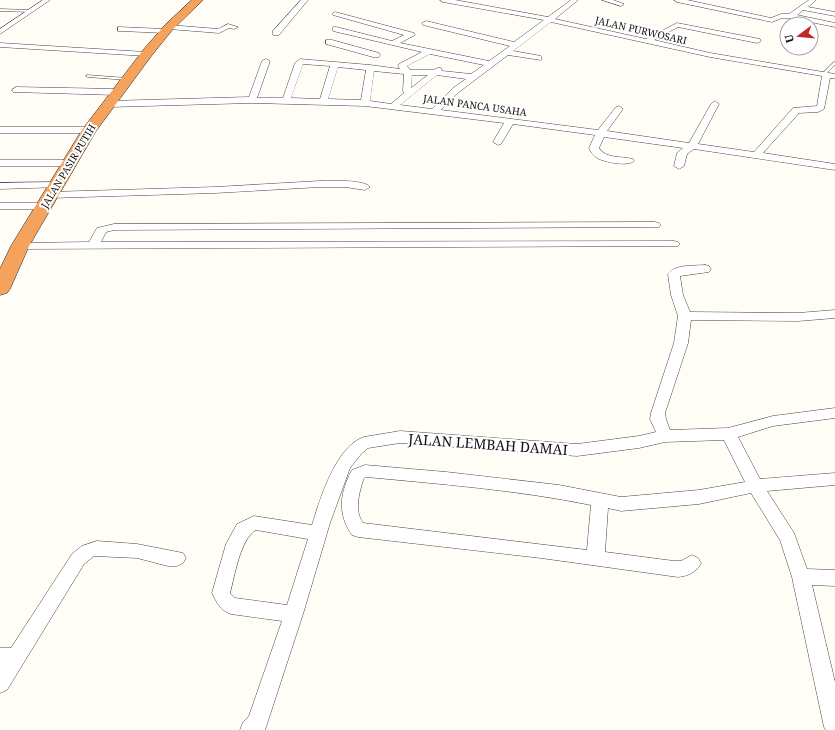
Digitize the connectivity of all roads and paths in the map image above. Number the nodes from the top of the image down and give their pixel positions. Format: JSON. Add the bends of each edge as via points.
{"nodes":[{"id":1,"x":47,"y":0,"type":"edge"},
{"id":2,"x":198,"y":0,"type":"edge"},
{"id":3,"x":305,"y":0,"type":"edge"},
{"id":4,"x":443,"y":0,"type":"edge"},
{"id":5,"x":575,"y":0,"type":"edge"},
{"id":6,"x":605,"y":0,"type":"edge"},
{"id":7,"x":679,"y":0,"type":"edge"},
{"id":8,"x":813,"y":1,"type":"edge"},
{"id":9,"x":621,"y":4,"type":"dead end"},
{"id":10,"x":801,"y":8,"type":"junction"},
{"id":11,"x":0,"y":10,"type":"edge"},
{"id":12,"x":31,"y":11,"type":"junction"},
{"id":13,"x":335,"y":14,"type":"dead end"},
{"id":14,"x":835,"y":14,"type":"edge"},
{"id":15,"x":791,"y":16,"type":"edge"},
{"id":16,"x":779,"y":17,"type":"edge"},
{"id":17,"x":550,"y":20,"type":"junction"},
{"id":18,"x":819,"y":22,"type":"edge"},
{"id":19,"x":426,"y":23,"type":"dead end"},
{"id":20,"x":835,"y":25,"type":"edge"},
{"id":21,"x":234,"y":26,"type":"dead end"},
{"id":22,"x":121,"y":29,"type":"dead end"},
{"id":23,"x":167,"y":29,"type":"junction"},
{"id":24,"x":336,"y":29,"type":"dead end"},
{"id":25,"x":0,"y":32,"type":"edge"},
{"id":26,"x":276,"y":33,"type":"dead end"},
{"id":27,"x":647,"y":41,"type":"junction"},
{"id":28,"x":757,"y":41,"type":"dead end"},
{"id":29,"x":329,"y":42,"type":"dead end"},
{"id":30,"x":395,"y":44,"type":"junction"},
{"id":31,"x":516,"y":44,"type":"junction"},
{"id":32,"x":0,"y":45,"type":"edge"},
{"id":33,"x":429,"y":51,"type":"junction"},
{"id":34,"x":506,"y":52,"type":"junction"},
{"id":35,"x":146,"y":54,"type":"junction"},
{"id":36,"x":376,"y":55,"type":"junction"},
{"id":37,"x":456,"y":57,"type":"junction"},
{"id":38,"x":538,"y":58,"type":"dead end"},
{"id":39,"x":266,"y":61,"type":"dead end"},
{"id":40,"x":835,"y":63,"type":"edge"},
{"id":41,"x":335,"y":64,"type":"junction"},
{"id":42,"x":490,"y":64,"type":"junction"},
{"id":43,"x":358,"y":66,"type":"junction"},
{"id":44,"x":370,"y":67,"type":"junction"},
{"id":45,"x":408,"y":72,"type":"junction"},
{"id":46,"x":434,"y":73,"type":"junction"},
{"id":47,"x":828,"y":75,"type":"edge"},
{"id":48,"x":88,"y":76,"type":"dead end"},
{"id":49,"x":472,"y":77,"type":"junction"},
{"id":50,"x":127,"y":79,"type":"junction"},
{"id":51,"x":407,"y":83,"type":"junction"},
{"id":52,"x":420,"y":85,"type":"junction"},
{"id":53,"x":16,"y":90,"type":"dead end"},
{"id":54,"x":409,"y":93,"type":"junction"},
{"id":55,"x":113,"y":98,"type":"junction"},
{"id":56,"x":252,"y":100,"type":"junction"},
{"id":57,"x":286,"y":101,"type":"junction"},
{"id":58,"x":323,"y":103,"type":"junction"},
{"id":59,"x":365,"y":103,"type":"junction"},
{"id":60,"x":715,"y":104,"type":"dead end"},
{"id":61,"x":393,"y":106,"type":"junction"},
{"id":62,"x":619,"y":109,"type":"dead end"},
{"id":63,"x":435,"y":111,"type":"junction"},
{"id":64,"x":510,"y":121,"type":"junction"},
{"id":65,"x":0,"y":130,"type":"edge"},
{"id":66,"x":89,"y":130,"type":"junction"},
{"id":67,"x":600,"y":134,"type":"junction"},
{"id":68,"x":498,"y":142,"type":"dead end"},
{"id":69,"x":692,"y":146,"type":"junction"},
{"id":70,"x":756,"y":155,"type":"junction"},
{"id":71,"x":629,"y":161,"type":"dead end"},
{"id":72,"x":0,"y":163,"type":"edge"},
{"id":73,"x":70,"y":163,"type":"junction"},
{"id":74,"x":679,"y":166,"type":"dead end"},
{"id":75,"x":835,"y":167,"type":"edge"},
{"id":76,"x":0,"y":186,"type":"edge"},
{"id":77,"x":365,"y":187,"type":"dead end"},
{"id":78,"x":50,"y":195,"type":"junction"},
{"id":79,"x":0,"y":206,"type":"edge"},
{"id":80,"x":655,"y":225,"type":"dead end"},
{"id":81,"x":297,"y":227,"type":"junction"},
{"id":82,"x":502,"y":227,"type":"junction"},
{"id":83,"x":294,"y":244,"type":"junction"},
{"id":84,"x":507,"y":244,"type":"junction"},
{"id":85,"x":674,"y":244,"type":"dead end"},
{"id":86,"x":20,"y":246,"type":"junction"},
{"id":87,"x":92,"y":246,"type":"junction"},
{"id":88,"x":705,"y":269,"type":"dead end"},
{"id":89,"x":0,"y":289,"type":"edge"},
{"id":90,"x":835,"y":314,"type":"edge"},
{"id":91,"x":684,"y":316,"type":"junction"},
{"id":92,"x":835,"y":413,"type":"edge"},
{"id":93,"x":728,"y":434,"type":"junction"},
{"id":94,"x":665,"y":436,"type":"junction"},
{"id":95,"x":835,"y":479,"type":"edge"},
{"id":96,"x":755,"y":486,"type":"junction"},
{"id":97,"x":600,"y":501,"type":"junction"},
{"id":98,"x":318,"y":533,"type":"junction"},
{"id":99,"x":177,"y":558,"type":"dead end"},
{"id":100,"x":596,"y":559,"type":"junction"},
{"id":101,"x":692,"y":563,"type":"dead end"},
{"id":102,"x":802,"y":577,"type":"junction"},
{"id":103,"x":835,"y":578,"type":"edge"},
{"id":104,"x":294,"y":614,"type":"junction"},
{"id":105,"x":8,"y":657,"type":"edge"},
{"id":106,"x":0,"y":683,"type":"edge"},
{"id":107,"x":835,"y":727,"type":"edge"},
{"id":108,"x":251,"y":730,"type":"edge"}],
"edges":[{"from":1,"to":12,"type":"street"},
{"from":2,"to":23,"type":"highway","name":"JALAN PASIR PUTIH"},
{"from":3,"to":26,"type":"street"},
{"from":4,"to":17,"type":"street","name":"JALAN PURWOSARI"},
{"from":5,"to":17,"type":"street"},
{"from":6,"to":9,"type":"street"},
{"from":7,"to":16,"type":"street","via":[[772,20]]},
{"from":8,"to":10,"type":"street"},
{"from":10,"to":14,"type":"street"},
{"from":10,"to":15,"type":"street"},
{"from":11,"to":12,"type":"lane"},
{"from":12,"to":25,"type":"street"},
{"from":13,"to":30,"type":"street","via":[[411,35]]},
{"from":17,"to":27,"type":"street","name":"JALAN PURWOSARI"},
{"from":17,"to":31,"type":"street"},
{"from":18,"to":20,"type":"street"},
{"from":19,"to":31,"type":"street"},
{"from":21,"to":23,"type":"street","via":[[226,27],[222,31]]},
{"from":22,"to":23,"type":"street"},
{"from":23,"to":35,"type":"highway","name":"JALAN PASIR PUTIH"},
{"from":24,"to":30,"type":"street"},
{"from":27,"to":28,"type":"street","via":[[677,25]]},
{"from":27,"to":47,"type":"street","name":"JALAN PURWOSARI","via":[[710,55]]},
{"from":29,"to":36,"type":"street"},
{"from":30,"to":33,"type":"street"},
{"from":30,"to":36,"type":"street"},
{"from":31,"to":34,"type":"street"},
{"from":32,"to":35,"type":"street"},
{"from":33,"to":37,"type":"street"},
{"from":33,"to":45,"type":"street","via":[[402,66]]},
{"from":34,"to":38,"type":"street"},
{"from":34,"to":42,"type":"street"},
{"from":35,"to":50,"type":"highway","name":"JALAN PASIR PUTIH"},
{"from":36,"to":43,"type":"street"},
{"from":37,"to":42,"type":"street"},
{"from":37,"to":46,"type":"street"},
{"from":39,"to":56,"type":"street"},
{"from":40,"to":47,"type":"lane"},
{"from":41,"to":43,"type":"street"},
{"from":41,"to":57,"type":"street","via":[[300,62]]},
{"from":41,"to":58,"type":"street"},
{"from":42,"to":49,"type":"street"},
{"from":43,"to":44,"type":"street"},
{"from":44,"to":45,"type":"street"},
{"from":44,"to":59,"type":"street"},
{"from":45,"to":46,"type":"street"},
{"from":45,"to":51,"type":"street"},
{"from":46,"to":49,"type":"street"},
{"from":46,"to":52,"type":"street"},
{"from":47,"to":70,"type":"street","via":[[821,107],[796,110]]},
{"from":48,"to":50,"type":"lane"},
{"from":49,"to":63,"type":"street"},
{"from":50,"to":55,"type":"highway","name":"JALAN PASIR PUTIH"},
{"from":51,"to":52,"type":"street"},
{"from":51,"to":54,"type":"street"},
{"from":52,"to":54,"type":"street"},
{"from":53,"to":55,"type":"street","name":"JALAN PANCA USAHA"},
{"from":54,"to":61,"type":"street"},
{"from":55,"to":56,"type":"street","name":"JALAN PANCA USAHA"},
{"from":55,"to":66,"type":"highway","name":"JALAN PASIR PUTIH"},
{"from":56,"to":57,"type":"street","name":"JALAN PANCA USAHA"},
{"from":57,"to":58,"type":"street","name":"JALAN PANCA USAHA"},
{"from":58,"to":59,"type":"street","name":"JALAN PANCA USAHA"},
{"from":59,"to":61,"type":"street","name":"JALAN PANCA USAHA"},
{"from":60,"to":69,"type":"street"},
{"from":61,"to":63,"type":"street","name":"JALAN PANCA USAHA"},
{"from":62,"to":67,"type":"street"},
{"from":63,"to":64,"type":"street","name":"JALAN PANCA USAHA"},
{"from":64,"to":67,"type":"street","name":"JALAN PANCA USAHA"},
{"from":64,"to":68,"type":"street"},
{"from":65,"to":66,"type":"street"},
{"from":66,"to":73,"type":"highway","name":"JALAN PASIR PUTIH"},
{"from":67,"to":69,"type":"street","name":"JALAN PANCA USAHA"},
{"from":67,"to":71,"type":"street","via":[[594,148],[595,152],[613,159]]},
{"from":69,"to":70,"type":"street","name":"JALAN PANCA USAHA"},
{"from":69,"to":74,"type":"street","via":[[682,153]]},
{"from":70,"to":75,"type":"street","name":"JALAN PANCA USAHA"},
{"from":72,"to":73,"type":"street"},
{"from":73,"to":78,"type":"highway","name":"JALAN PASIR PUTIH"},
{"from":76,"to":78,"type":"street"},
{"from":77,"to":78,"type":"street","via":[[320,184]]},
{"from":78,"to":79,"type":"street"},
{"from":78,"to":86,"type":"highway","name":"JALAN PASIR PUTIH"},
{"from":80,"to":82,"type":"street"},
{"from":81,"to":82,"type":"street"},
{"from":81,"to":83,"type":"street"},
{"from":81,"to":87,"type":"street","via":[[114,227],[101,230]]},
{"from":82,"to":84,"type":"street"},
{"from":83,"to":84,"type":"street"},
{"from":83,"to":87,"type":"street"},
{"from":84,"to":85,"type":"street"},
{"from":86,"to":87,"type":"street"},
{"from":86,"to":89,"type":"highway","name":"JALAN PASIR PUTIH"},
{"from":88,"to":91,"type":"street","via":[[680,271],[674,274]]},
{"from":90,"to":91,"type":"street"},
{"from":91,"to":94,"type":"street","via":[[681,343],[658,413]]},
{"from":92,"to":93,"type":"street","name":"JALAN LEMBAH DAMAI","via":[[773,421]]},
{"from":93,"to":94,"type":"street","name":"JALAN LEMBAH DAMAI"},
{"from":93,"to":96,"type":"street"},
{"from":94,"to":98,"type":"street","name":"JALAN LEMBAH DAMAI","via":[[577,450],[400,437],[364,443],[343,465]]},
{"from":95,"to":96,"type":"street"},
{"from":96,"to":97,"type":"street","via":[[699,497],[621,504]]},
{"from":96,"to":102,"type":"street","via":[[788,538]]},
{"from":97,"to":100,"type":"street"},
{"from":97,"to":100,"type":"street","via":[[551,491],[365,471],[358,474],[351,496],[350,516],[358,530]]},
{"from":98,"to":104,"type":"street","name":"JALAN LEMBAH DAMAI"},
{"from":98,"to":104,"type":"street","via":[[254,523],[243,529],[226,572],[221,593],[225,602],[231,606]]},
{"from":99,"to":105,"type":"street","via":[[108,548],[88,551],[78,559]]},
{"from":100,"to":101,"type":"street","via":[[679,570],[687,568]]},
{"from":102,"to":103,"type":"street"},
{"from":102,"to":107,"type":"street"},
{"from":104,"to":108,"type":"street","name":"JALAN LEMBAH DAMAI","via":[[257,723]]},
{"from":105,"to":106,"type":"street"}]}
